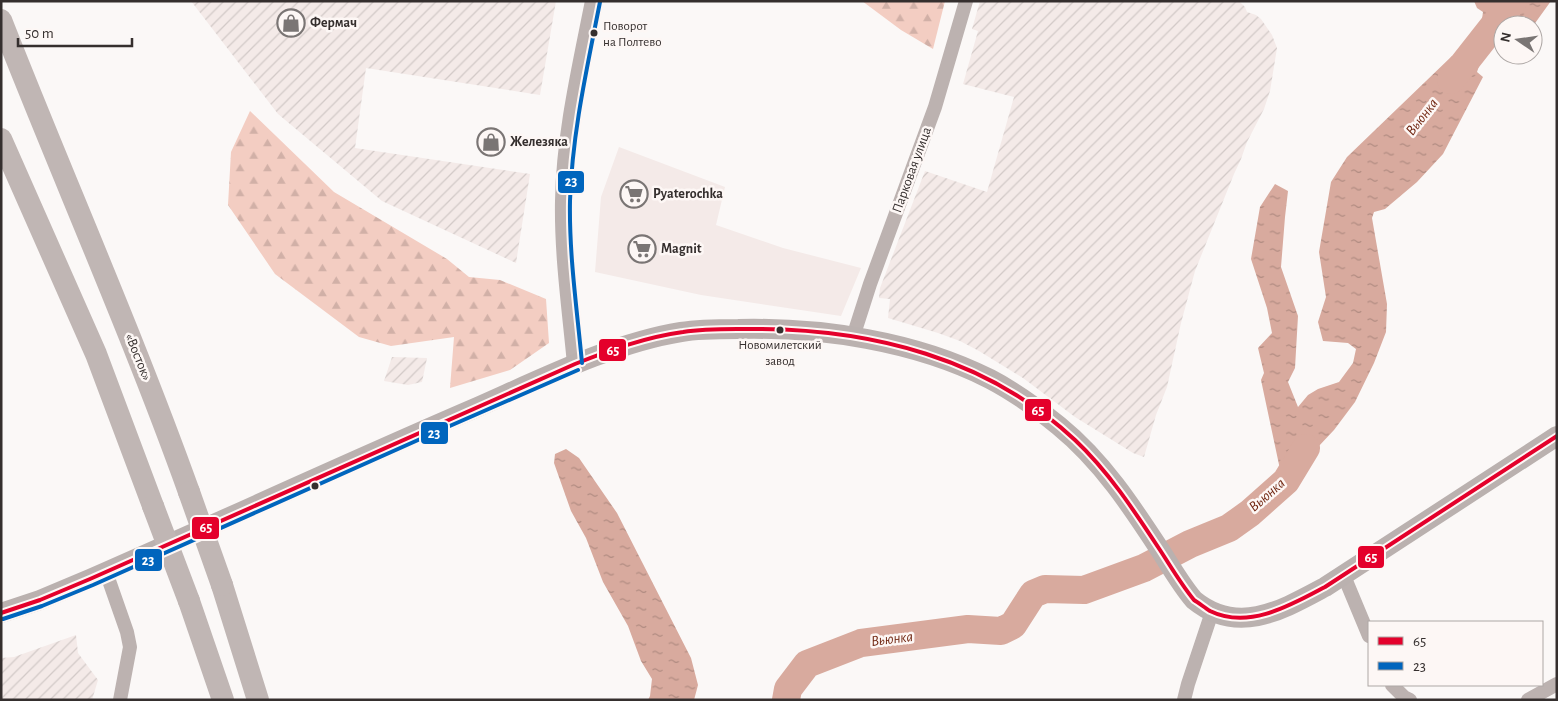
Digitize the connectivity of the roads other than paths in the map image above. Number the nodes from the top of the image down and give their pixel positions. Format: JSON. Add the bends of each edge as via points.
{"nodes":[{"id":1,"x":594,"y":1,"type":"edge"},
{"id":2,"x":966,"y":1,"type":"edge"},
{"id":3,"x":1,"y":20,"type":"edge"},
{"id":4,"x":1,"y":139,"type":"edge"},
{"id":5,"x":853,"y":337,"type":"junction"},
{"id":6,"x":576,"y":364,"type":"junction"},
{"id":7,"x":1557,"y":436,"type":"edge"},
{"id":8,"x":106,"y":572,"type":"junction"},
{"id":9,"x":1344,"y":576,"type":"junction"},
{"id":10,"x":1212,"y":612,"type":"junction"},
{"id":11,"x":1,"y":613,"type":"edge"},
{"id":12,"x":1368,"y":634,"type":"edge"},
{"id":13,"x":1557,"y":684,"type":"edge"},
{"id":14,"x":1393,"y":686,"type":"edge"},
{"id":15,"x":1545,"y":696,"type":"edge"},
{"id":16,"x":120,"y":700,"type":"edge"},
{"id":17,"x":223,"y":700,"type":"edge"},
{"id":18,"x":258,"y":700,"type":"edge"},
{"id":19,"x":1184,"y":700,"type":"edge"},
{"id":20,"x":1410,"y":700,"type":"edge"},
{"id":21,"x":1528,"y":700,"type":"edge"}],
"edges":[{"from":1,"to":6,"type":"street","via":[[581,64],[564,182],[564,224]]},
{"from":2,"to":5,"type":"street","name":"Парковая улица","via":[[935,107]]},
{"from":3,"to":18,"type":"highway","name":"«Восток»","bridge":true,"via":[[165,425],[222,585]]},
{"from":4,"to":17,"type":"highway","bridge":true,"via":[[96,354]]},
{"from":5,"to":6,"type":"main road","via":[[770,329],[702,330],[648,339]]},
{"from":5,"to":10,"type":"main road","via":[[923,353],[970,370],[1033,406],[1084,447],[1102,467],[1190,595]]},
{"from":6,"to":8,"type":"main road"},
{"from":7,"to":9,"type":"main road"},
{"from":8,"to":11,"type":"main road"},
{"from":8,"to":16,"type":"street","via":[[130,647]]},
{"from":9,"to":10,"type":"main road","via":[[1288,606],[1256,616],[1233,618]]},
{"from":9,"to":12,"type":"street"},
{"from":10,"to":19,"type":"street"},
{"from":13,"to":15,"type":"street"},
{"from":14,"to":20,"type":"street"},
{"from":15,"to":21,"type":"street"}]}
